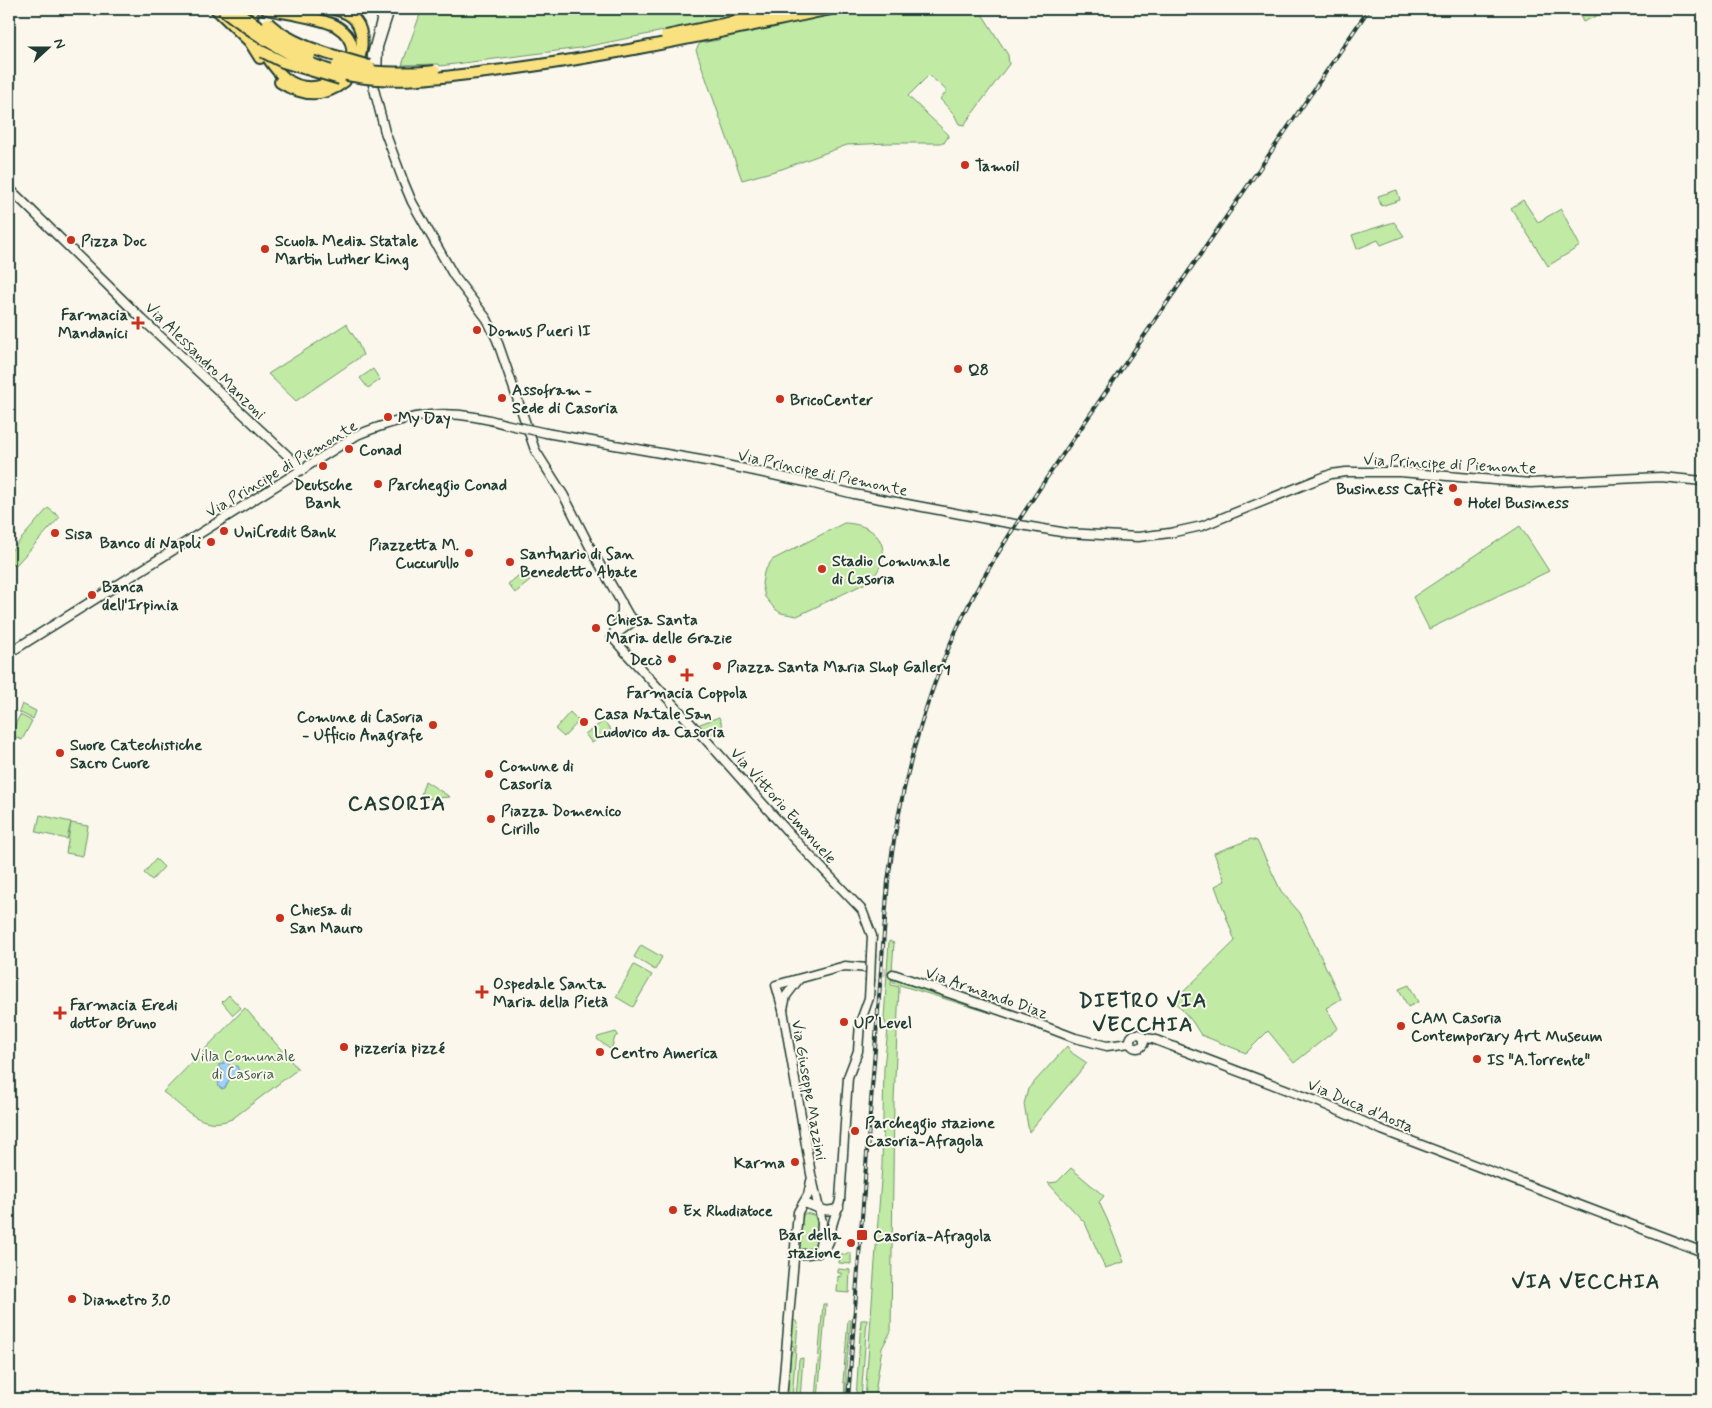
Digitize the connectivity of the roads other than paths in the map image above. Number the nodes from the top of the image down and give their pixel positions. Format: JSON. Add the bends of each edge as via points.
{"nodes":[{"id":1,"x":216,"y":9,"type":"edge"},
{"id":2,"x":222,"y":9,"type":"edge"},
{"id":3,"x":234,"y":9,"type":"edge"},
{"id":4,"x":253,"y":9,"type":"edge"},
{"id":5,"x":262,"y":9,"type":"edge"},
{"id":6,"x":266,"y":9,"type":"edge"},
{"id":7,"x":334,"y":9,"type":"edge"},
{"id":8,"x":386,"y":9,"type":"edge"},
{"id":9,"x":795,"y":9,"type":"edge"},
{"id":10,"x":831,"y":9,"type":"edge"},
{"id":11,"x":263,"y":52,"type":"junction"},
{"id":12,"x":384,"y":71,"type":"junction"},
{"id":13,"x":397,"y":81,"type":"junction"},
{"id":14,"x":329,"y":87,"type":"junction"},
{"id":15,"x":9,"y":188,"type":"edge"},
{"id":16,"x":303,"y":470,"type":"junction"},
{"id":17,"x":1688,"y":480,"type":"junction"},
{"id":18,"x":1703,"y":481,"type":"edge"},
{"id":19,"x":1703,"y":485,"type":"edge"},
{"id":20,"x":9,"y":654,"type":"edge"},
{"id":21,"x":867,"y":968,"type":"tunnel mouth"},
{"id":22,"x":892,"y":974,"type":"tunnel mouth"},
{"id":23,"x":799,"y":979,"type":"junction"},
{"id":24,"x":783,"y":1010,"type":"junction"},
{"id":25,"x":1130,"y":1043,"type":"joint"},
{"id":26,"x":811,"y":1174,"type":"junction"},
{"id":27,"x":804,"y":1203,"type":"junction"},
{"id":28,"x":839,"y":1207,"type":"junction"},
{"id":29,"x":819,"y":1209,"type":"junction"},
{"id":30,"x":1703,"y":1252,"type":"edge"},
{"id":31,"x":818,"y":1253,"type":"junction"},
{"id":32,"x":794,"y":1254,"type":"junction"},
{"id":33,"x":782,"y":1399,"type":"edge"}],
"edges":[{"from":1,"to":14,"type":"highway","via":[[250,42],[279,81],[303,93],[313,94]]},
{"from":2,"to":13,"type":"highway","bridge":true,"via":[[252,32],[303,60],[359,77]]},
{"from":3,"to":12,"type":"highway","bridge":true,"via":[[305,53],[343,67]]},
{"from":4,"to":11,"type":"highway","via":[[253,26]]},
{"from":5,"to":12,"type":"highway","bridge":true,"via":[[262,14],[276,30],[308,47]]},
{"from":6,"to":14,"type":"highway","via":[[335,26],[342,31],[351,45],[351,63]]},
{"from":7,"to":14,"type":"highway","via":[[355,20],[362,40],[357,66],[350,77]]},
{"from":8,"to":28,"type":"street","name":"Via Vittorio Emanuele","bridge":true,"via":[[372,55],[371,72],[385,132],[412,202],[454,276],[487,319],[497,340],[536,450],[622,602],[626,619],[612,637],[862,910],[870,928],[869,998],[860,1023],[858,1052],[848,1077]]},
{"from":9,"to":12,"type":"highway","bridge":true,"via":[[538,59],[424,73]]},
{"from":10,"to":13,"type":"highway","bridge":true,"via":[[540,65]]},
{"from":11,"to":13,"type":"highway","bridge":true,"via":[[283,62],[343,79]]},
{"from":11,"to":14,"type":"highway","via":[[287,80],[312,87]]},
{"from":15,"to":16,"type":"street","name":"Via Alessandro Manzoni"},
{"from":16,"to":17,"type":"street","name":"Via Principe di Piemonte","bridge":true,"via":[[358,435],[400,420],[449,413],[712,462],[997,521],[1067,533],[1138,537],[1202,526],[1332,474],[1346,472],[1400,472],[1530,483],[1661,477]]},
{"from":16,"to":20,"type":"street","name":"Via Principe di Piemonte"},
{"from":17,"to":18,"type":"street"},
{"from":17,"to":19,"type":"street"},
{"from":21,"to":23,"type":"street","via":[[845,966]]},
{"from":22,"to":25,"type":"street","name":"Via Armando Diaz","via":[[1074,1038],[1107,1046]]},
{"from":23,"to":24,"type":"street","name":"Via Giuseppe Mazzini","via":[[786,996]]},
{"from":23,"to":24,"type":"street","name":"Via Giuseppe Mazzini","via":[[776,985]]},
{"from":24,"to":26,"type":"street","name":"Via Giuseppe Mazzini"},
{"from":25,"to":30,"type":"street","name":"Via Duca d'Aosta","via":[[1140,1048],[1144,1045],[1144,1038],[1153,1039]]},
{"from":26,"to":27,"type":"street","name":"Via Giuseppe Mazzini"},
{"from":26,"to":29,"type":"street","name":"Via Giuseppe Mazzini"},
{"from":27,"to":29,"type":"street"},
{"from":27,"to":32,"type":"street","name":"Via Giuseppe Mazzini","via":[[798,1212]]},
{"from":28,"to":29,"type":"street","via":[[829,1211]]},
{"from":28,"to":31,"type":"street","via":[[830,1241]]},
{"from":29,"to":31,"type":"street","name":"Via Giuseppe Mazzini","via":[[822,1240]]},
{"from":31,"to":32,"type":"street"},
{"from":32,"to":33,"type":"street","name":"Via Giuseppe Mazzini"}]}
